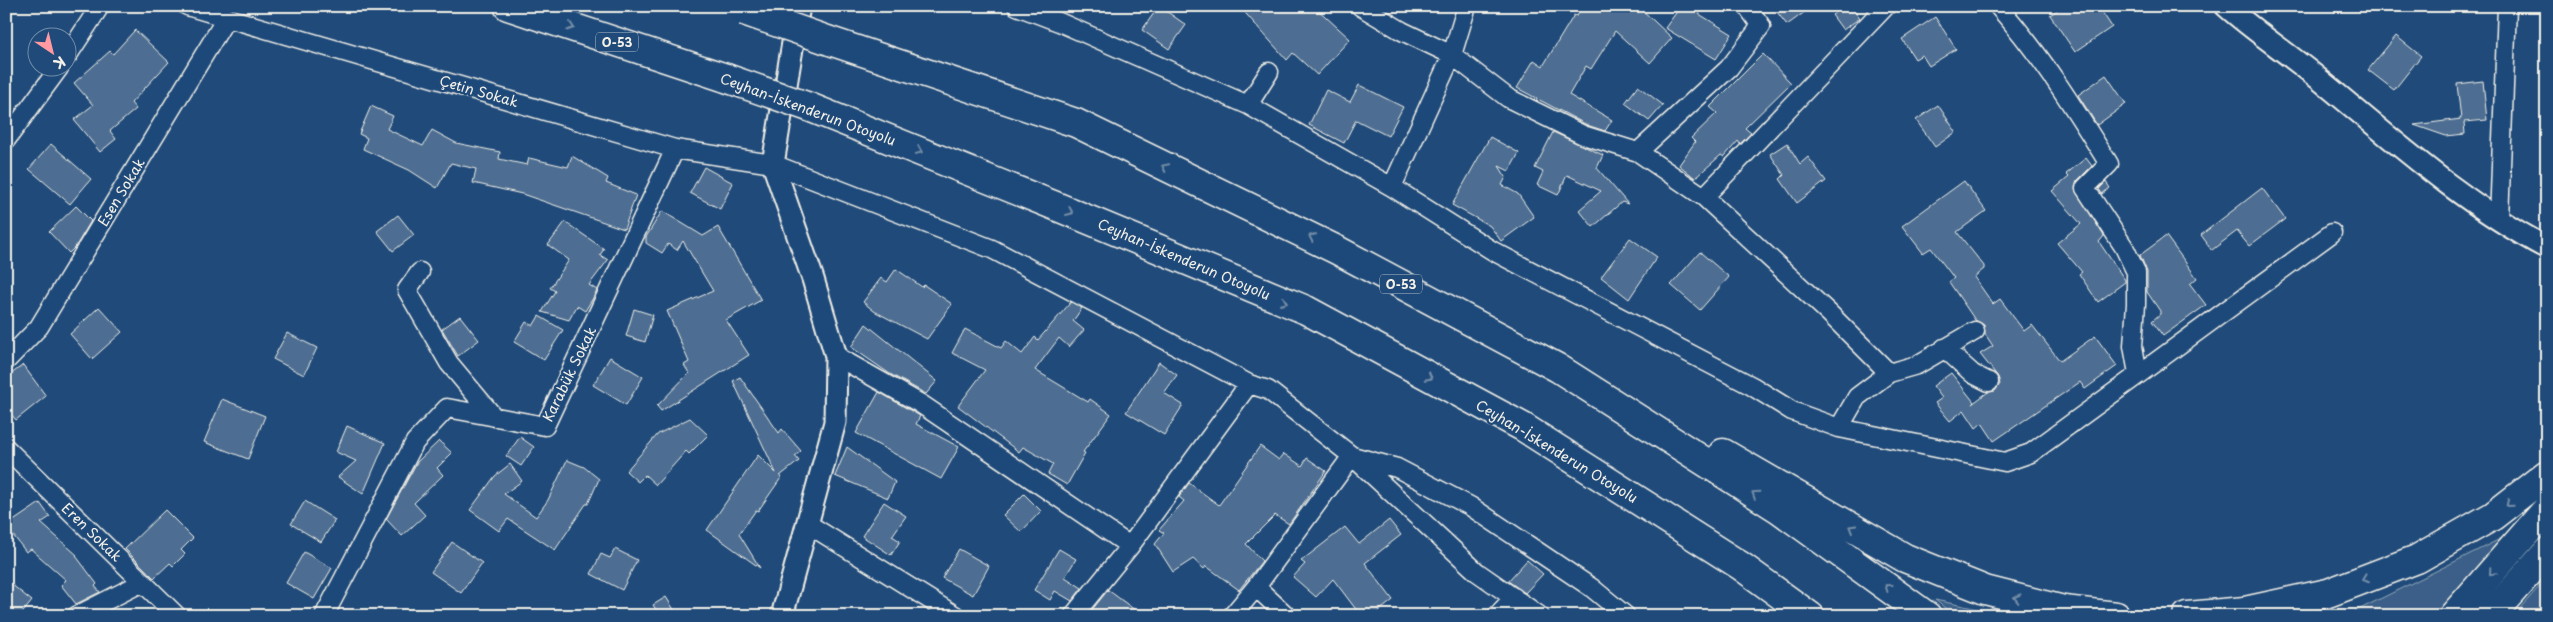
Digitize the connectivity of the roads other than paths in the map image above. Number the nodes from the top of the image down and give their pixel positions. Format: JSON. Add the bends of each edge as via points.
{"nodes":[{"id":1,"x":100,"y":6,"type":"edge"},
{"id":2,"x":187,"y":6,"type":"edge"},
{"id":3,"x":508,"y":6,"type":"edge"},
{"id":4,"x":799,"y":6,"type":"edge"},
{"id":5,"x":1017,"y":6,"type":"edge"},
{"id":6,"x":1360,"y":6,"type":"edge"},
{"id":7,"x":1467,"y":6,"type":"edge"},
{"id":8,"x":1747,"y":6,"type":"edge"},
{"id":9,"x":1886,"y":6,"type":"edge"},
{"id":10,"x":1998,"y":6,"type":"edge"},
{"id":11,"x":2226,"y":6,"type":"edge"},
{"id":12,"x":2507,"y":6,"type":"edge"},
{"id":13,"x":737,"y":9,"type":"edge"},
{"id":14,"x":227,"y":17,"type":"junction"},
{"id":15,"x":78,"y":40,"type":"edge"},
{"id":16,"x":1452,"y":55,"type":"junction"},
{"id":17,"x":1269,"y":72,"type":"dead end"},
{"id":18,"x":51,"y":78,"type":"edge"},
{"id":19,"x":1248,"y":105,"type":"junction"},
{"id":20,"x":6,"y":140,"type":"edge"},
{"id":21,"x":675,"y":149,"type":"junction"},
{"id":22,"x":1638,"y":152,"type":"junction"},
{"id":23,"x":773,"y":164,"type":"junction"},
{"id":24,"x":1392,"y":186,"type":"junction"},
{"id":25,"x":1704,"y":197,"type":"junction"},
{"id":26,"x":2499,"y":220,"type":"junction"},
{"id":27,"x":2332,"y":233,"type":"dead end"},
{"id":28,"x":2547,"y":248,"type":"edge"},
{"id":29,"x":1337,"y":250,"type":"junction"},
{"id":30,"x":420,"y":272,"type":"dead end"},
{"id":31,"x":1975,"y":331,"type":"dead end"},
{"id":32,"x":1944,"y":348,"type":"junction"},
{"id":33,"x":836,"y":356,"type":"junction"},
{"id":34,"x":6,"y":361,"type":"edge"},
{"id":35,"x":1889,"y":373,"type":"junction"},
{"id":36,"x":2138,"y":374,"type":"junction"},
{"id":37,"x":1989,"y":382,"type":"dead end"},
{"id":38,"x":1249,"y":384,"type":"junction"},
{"id":39,"x":494,"y":417,"type":"junction"},
{"id":40,"x":1839,"y":428,"type":"junction"},
{"id":41,"x":6,"y":448,"type":"edge"},
{"id":42,"x":1352,"y":456,"type":"junction"},
{"id":43,"x":2547,"y":474,"type":"edge"},
{"id":44,"x":2547,"y":509,"type":"edge"},
{"id":45,"x":808,"y":524,"type":"junction"},
{"id":46,"x":1130,"y":546,"type":"junction"},
{"id":47,"x":2547,"y":552,"type":"edge"},
{"id":48,"x":143,"y":582,"type":"junction"},
{"id":49,"x":1256,"y":587,"type":"junction"},
{"id":50,"x":1514,"y":598,"type":"junction"},
{"id":51,"x":76,"y":616,"type":"edge"},
{"id":52,"x":177,"y":616,"type":"edge"},
{"id":53,"x":324,"y":616,"type":"edge"},
{"id":54,"x":782,"y":616,"type":"edge"},
{"id":55,"x":956,"y":616,"type":"edge"},
{"id":56,"x":1073,"y":616,"type":"edge"},
{"id":57,"x":1232,"y":616,"type":"edge"},
{"id":58,"x":1287,"y":616,"type":"edge"},
{"id":59,"x":1497,"y":616,"type":"edge"},
{"id":60,"x":1540,"y":616,"type":"edge"},
{"id":61,"x":1626,"y":616,"type":"edge"},
{"id":62,"x":1810,"y":616,"type":"edge"},
{"id":63,"x":1927,"y":616,"type":"edge"},
{"id":64,"x":2116,"y":616,"type":"edge"},
{"id":65,"x":2187,"y":616,"type":"edge"},
{"id":66,"x":2453,"y":616,"type":"edge"},
{"id":67,"x":2490,"y":616,"type":"edge"}],
"edges":[{"from":1,"to":15,"type":"street"},
{"from":2,"to":14,"type":"street","name":"Çetin Sokak"},
{"from":3,"to":62,"type":"highway","name":"Ceyhan-İskenderun Otoyolu","number":"O-53","one_way":true,"bridge":true,"via":[[809,107],[1306,310],[1523,427],[1741,566]]},
{"from":4,"to":23,"type":"street"},
{"from":5,"to":19,"type":"street"},
{"from":6,"to":16,"type":"street"},
{"from":7,"to":16,"type":"street"},
{"from":8,"to":22,"type":"street","via":[[1761,26],[1728,68]]},
{"from":9,"to":25,"type":"street"},
{"from":10,"to":36,"type":"street","via":[[2030,41],[2109,164],[2085,188],[2124,246],[2136,272],[2133,346]]},
{"from":11,"to":26,"type":"street","via":[[2426,168]]},
{"from":12,"to":26,"type":"street"},
{"from":29,"to":13,"type":"highway","number":"O-53","one_way":true,"bridge":true,"via":[[1076,123]]},
{"from":14,"to":21,"type":"street","name":"Çetin Sokak"},
{"from":14,"to":34,"type":"street","name":"Esen Sokak","via":[[39,328]]},
{"from":16,"to":22,"type":"street","via":[[1508,98],[1583,135]]},
{"from":16,"to":24,"type":"street"},
{"from":17,"to":19,"type":"street"},
{"from":18,"to":20,"type":"street"},
{"from":19,"to":24,"type":"street"},
{"from":21,"to":23,"type":"street","name":"Çetin Sokak"},
{"from":21,"to":39,"type":"street","name":"Karabük Sokak","via":[[545,426]]},
{"from":22,"to":25,"type":"street"},
{"from":23,"to":33,"type":"street"},
{"from":23,"to":38,"type":"street","name":"Çetin Sokak","via":[[992,249]]},
{"from":24,"to":40,"type":"street","via":[[1493,251],[1752,386],[1792,411]]},
{"from":25,"to":35,"type":"street"},
{"from":26,"to":28,"type":"street"},
{"from":27,"to":36,"type":"street"},
{"from":63,"to":29,"type":"highway","number":"O-53","one_way":true,"via":[[1779,510],[1558,368]]},
{"from":64,"to":29,"type":"highway","one_way":true,"via":[[2064,610],[1985,590],[1905,558],[1559,357]]},
{"from":30,"to":39,"type":"street","via":[[407,290],[449,363]]},
{"from":31,"to":32,"type":"street"},
{"from":32,"to":35,"type":"street","via":[[1917,365]]},
{"from":32,"to":37,"type":"street","via":[[1973,374]]},
{"from":33,"to":45,"type":"street","via":[[835,422]]},
{"from":33,"to":46,"type":"street","via":[[921,404]]},
{"from":35,"to":40,"type":"street","via":[[1857,397]]},
{"from":36,"to":40,"type":"street","via":[[2031,453],[2006,462]]},
{"from":38,"to":42,"type":"street","name":"Çetin Sokak","via":[[1268,390]]},
{"from":38,"to":46,"type":"street"},
{"from":39,"to":53,"type":"street","name":"Karabük Sokak","via":[[447,408],[415,442]]},
{"from":41,"to":48,"type":"street","name":"Eren Sokak"},
{"from":42,"to":49,"type":"street"},
{"from":42,"to":50,"type":"street","name":"Çetin Sokak","via":[[1477,572]]},
{"from":42,"to":61,"type":"street","via":[[1398,468],[1470,506],[1592,588]]},
{"from":43,"to":65,"type":"highway","one_way":true,"via":[[2493,516],[2417,559],[2328,594],[2245,611]]},
{"from":44,"to":66,"type":"highway","one_way":true},
{"from":45,"to":54,"type":"street"},
{"from":45,"to":55,"type":"street"},
{"from":46,"to":56,"type":"street"},
{"from":47,"to":67,"type":"highway"},
{"from":48,"to":51,"type":"street"},
{"from":48,"to":52,"type":"street","name":"Eren Sokak"},
{"from":49,"to":57,"type":"street"},
{"from":49,"to":58,"type":"street"},
{"from":50,"to":59,"type":"street"},
{"from":50,"to":60,"type":"street","name":"Çetin Sokak"}]}
